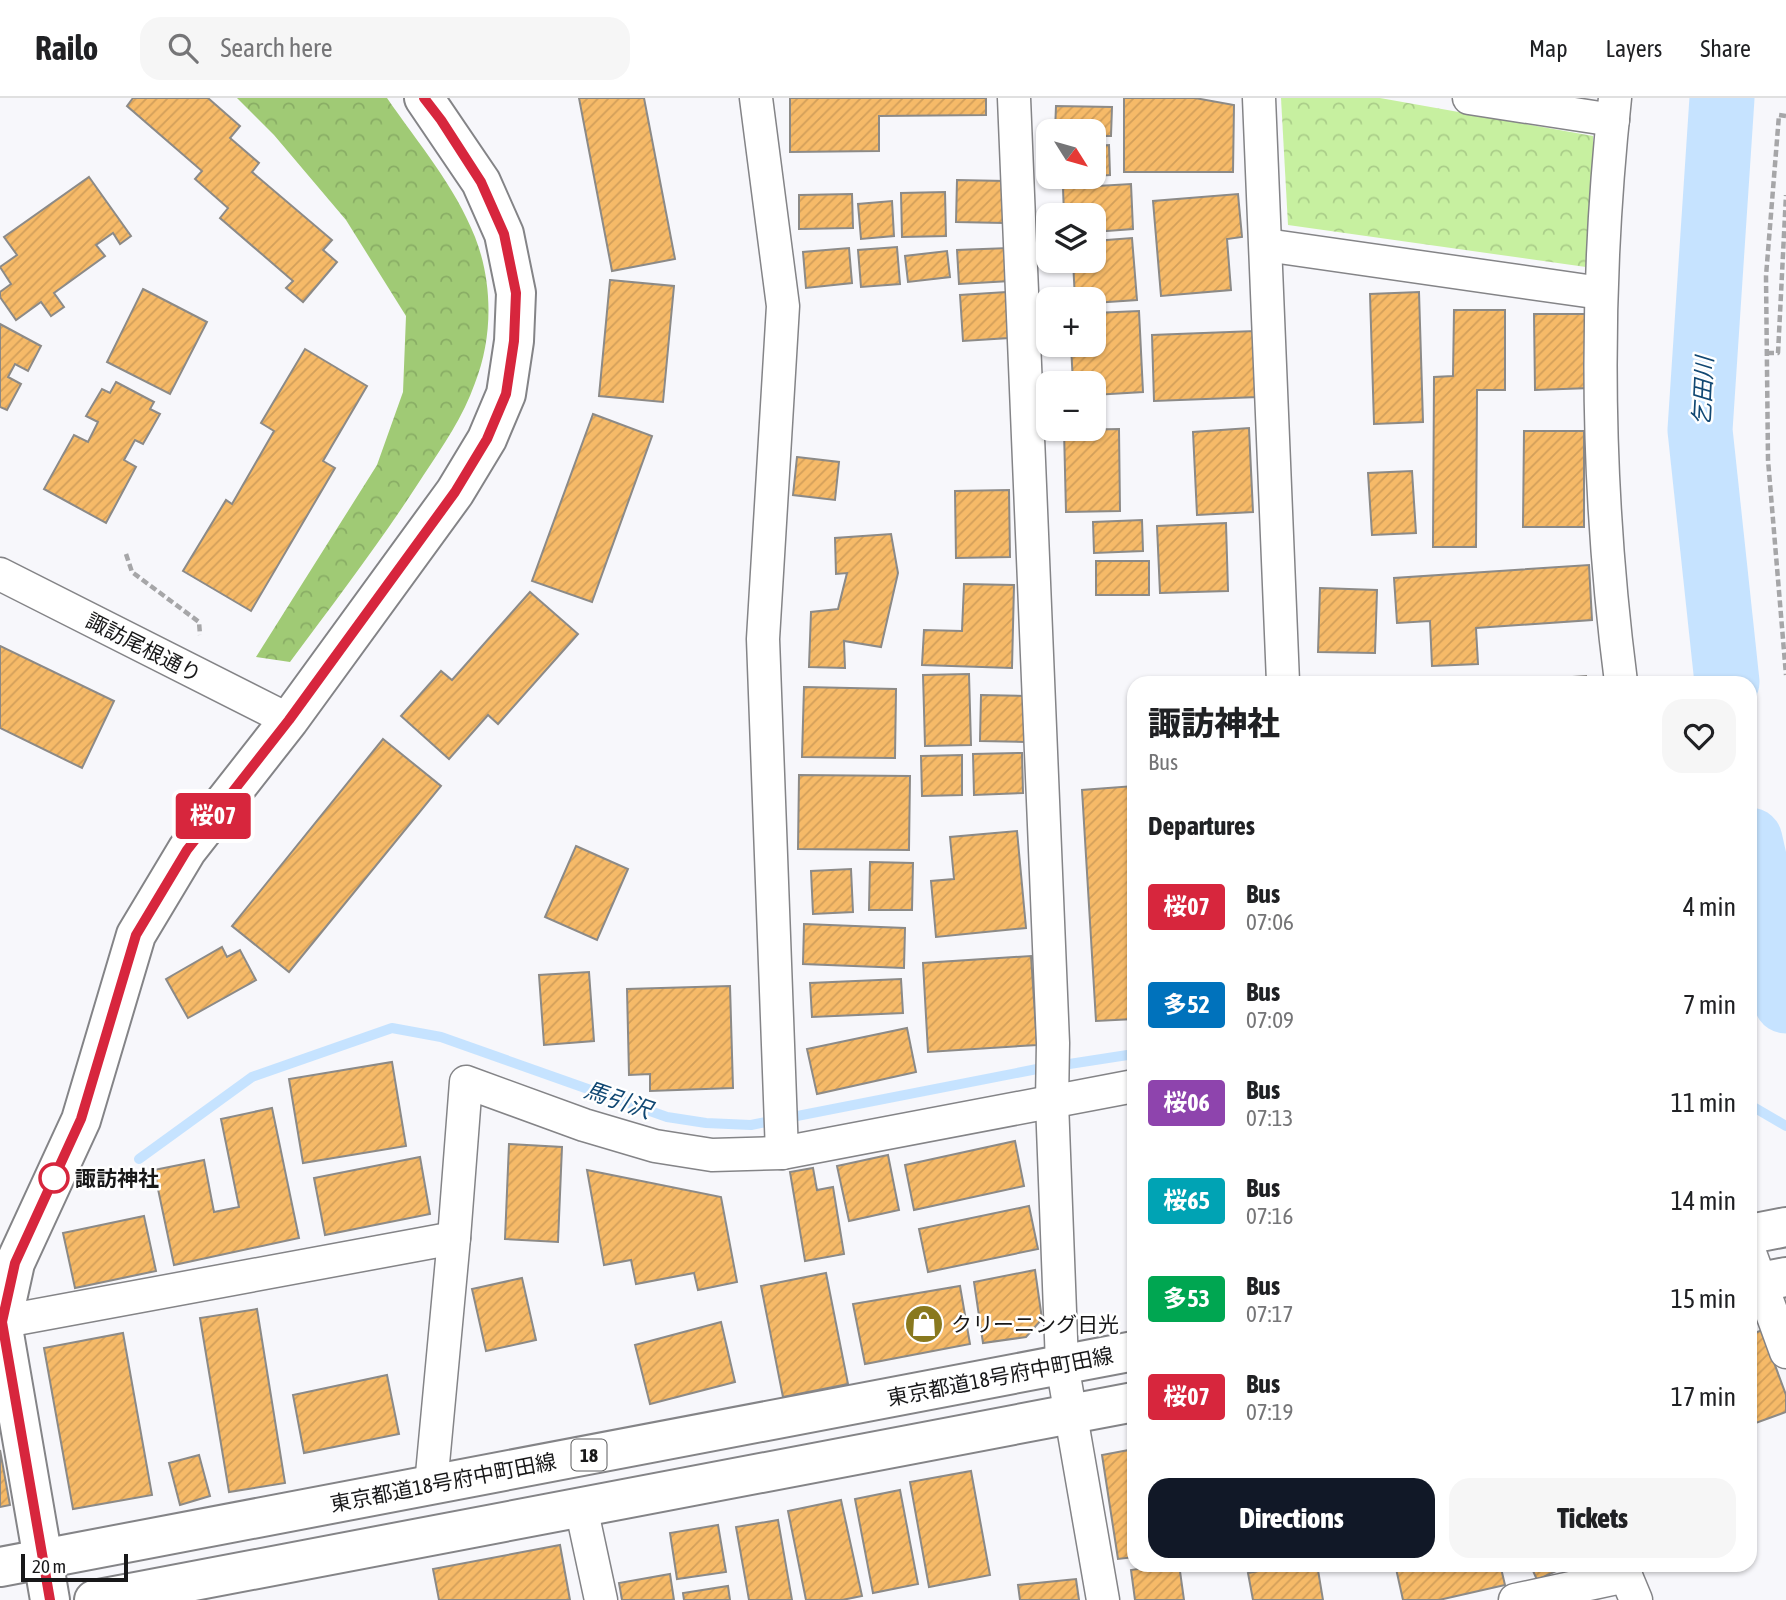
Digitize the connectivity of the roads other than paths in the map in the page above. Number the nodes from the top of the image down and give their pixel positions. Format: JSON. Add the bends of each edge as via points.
{"nodes":[{"id":1,"x":424,"y":98,"type":"edge"},
{"id":2,"x":756,"y":98,"type":"edge"},
{"id":3,"x":1014,"y":98,"type":"edge"},
{"id":4,"x":1259,"y":98,"type":"edge"},
{"id":5,"x":1469,"y":98,"type":"edge"},
{"id":6,"x":1614,"y":109,"type":"edge"},
{"id":7,"x":1266,"y":245,"type":"junction"},
{"id":8,"x":1601,"y":293,"type":"junction"},
{"id":9,"x":0,"y":575,"type":"edge"},
{"id":10,"x":1283,"y":676,"type":"edge"},
{"id":11,"x":1620,"y":676,"type":"edge"},
{"id":12,"x":289,"y":720,"type":"junction"},
{"id":13,"x":1127,"y":1087,"type":"edge"},
{"id":14,"x":1053,"y":1097,"type":"junction"},
{"id":15,"x":782,"y":1146,"type":"junction"},
{"id":16,"x":454,"y":1238,"type":"junction"},
{"id":17,"x":1765,"y":1255,"type":"edge"},
{"id":18,"x":1,"y":1322,"type":"edge"},
{"id":19,"x":1127,"y":1352,"type":"edge"},
{"id":20,"x":1786,"y":1352,"type":"edge"},
{"id":21,"x":1062,"y":1364,"type":"junction"},
{"id":22,"x":1127,"y":1403,"type":"edge"},
{"id":23,"x":1070,"y":1414,"type":"junction"},
{"id":24,"x":431,"y":1485,"type":"junction"},
{"id":25,"x":581,"y":1507,"type":"junction"},
{"id":26,"x":43,"y":1558,"type":"junction"},
{"id":27,"x":0,"y":1567,"type":"edge"},
{"id":28,"x":1628,"y":1580,"type":"edge"},
{"id":29,"x":50,"y":1600,"type":"edge"},
{"id":30,"x":94,"y":1600,"type":"edge"},
{"id":31,"x":601,"y":1600,"type":"edge"},
{"id":32,"x":1103,"y":1600,"type":"edge"},
{"id":33,"x":1515,"y":1600,"type":"edge"}],
"edges":[{"from":1,"to":12,"type":"main road","via":[[481,182],[504,234],[516,293],[506,394],[487,439],[455,492]]},
{"from":2,"to":15,"type":"street","via":[[783,306],[763,639]]},
{"from":3,"to":14,"type":"street"},
{"from":4,"to":7,"type":"street"},
{"from":5,"to":6,"type":"street"},
{"from":6,"to":8,"type":"street"},
{"from":7,"to":8,"type":"street"},
{"from":7,"to":10,"type":"street"},
{"from":8,"to":11,"type":"street","via":[[1601,428]]},
{"from":9,"to":12,"type":"street","name":"諏訪尾根通り"},
{"from":12,"to":18,"type":"main road","via":[[187,850],[136,935],[81,1119],[15,1263]]},
{"from":13,"to":14,"type":"street"},
{"from":14,"to":15,"type":"street"},
{"from":14,"to":21,"type":"street"},
{"from":15,"to":16,"type":"street","via":[[712,1155],[655,1146],[466,1082]]},
{"from":16,"to":18,"type":"street"},
{"from":16,"to":24,"type":"street"},
{"from":17,"to":20,"type":"street"},
{"from":18,"to":26,"type":"main road"},
{"from":19,"to":21,"type":"main road","name":"東京都道18号府中町田線","number":"18"},
{"from":21,"to":23,"type":"street"},
{"from":21,"to":24,"type":"main road","name":"東京都道18号府中町田線","number":"18"},
{"from":22,"to":23,"type":"main road","number":"18"},
{"from":23,"to":25,"type":"main road","number":"18"},
{"from":23,"to":32,"type":"street"},
{"from":24,"to":26,"type":"main road","name":"東京都道18号府中町田線","number":"18"},
{"from":25,"to":30,"type":"main road","number":"18"},
{"from":25,"to":31,"type":"street"},
{"from":26,"to":27,"type":"main road","name":"東京都道18号府中町田線","number":"18"},
{"from":26,"to":29,"type":"main road"},
{"from":28,"to":33,"type":"street"}]}
